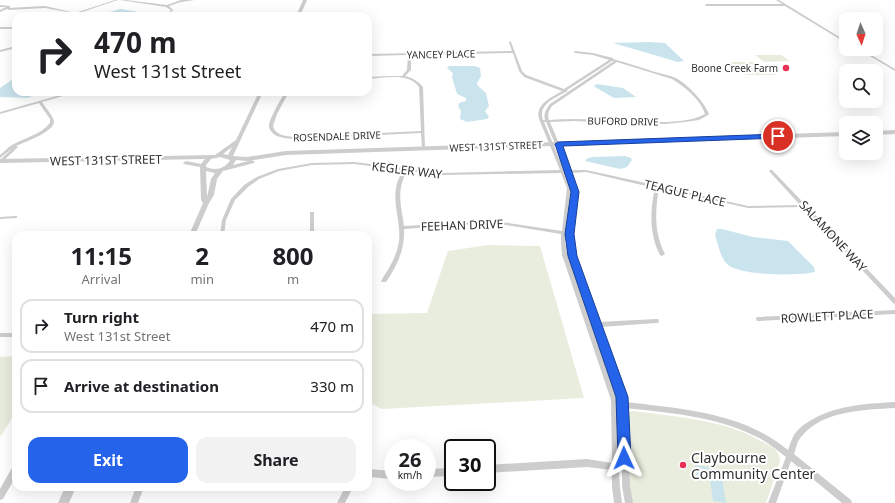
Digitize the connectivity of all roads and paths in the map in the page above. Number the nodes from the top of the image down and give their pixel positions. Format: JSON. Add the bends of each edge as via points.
{"nodes":[{"id":1,"x":117,"y":0,"type":"edge"},
{"id":2,"x":121,"y":0,"type":"edge"},
{"id":3,"x":194,"y":0,"type":"edge"},
{"id":4,"x":305,"y":0,"type":"edge"},
{"id":5,"x":778,"y":0,"type":"edge"},
{"id":6,"x":785,"y":4,"type":"junction"},
{"id":7,"x":706,"y":5,"type":"dead end"},
{"id":8,"x":0,"y":6,"type":"edge"},
{"id":9,"x":167,"y":6,"type":"junction"},
{"id":10,"x":8,"y":9,"type":"junction"},
{"id":11,"x":0,"y":11,"type":"edge"},
{"id":12,"x":69,"y":12,"type":"edge"},
{"id":13,"x":77,"y":12,"type":"edge"},
{"id":14,"x":170,"y":12,"type":"edge"},
{"id":15,"x":300,"y":12,"type":"edge"},
{"id":16,"x":0,"y":28,"type":"edge"},
{"id":17,"x":12,"y":28,"type":"edge"},
{"id":18,"x":839,"y":38,"type":"edge"},
{"id":19,"x":510,"y":42,"type":"dead end"},
{"id":20,"x":12,"y":48,"type":"edge"},
{"id":21,"x":0,"y":51,"type":"edge"},
{"id":22,"x":514,"y":52,"type":"junction"},
{"id":23,"x":576,"y":52,"type":"dead end"},
{"id":24,"x":410,"y":54,"type":"junction"},
{"id":25,"x":372,"y":55,"type":"edge"},
{"id":26,"x":871,"y":56,"type":"edge"},
{"id":27,"x":612,"y":60,"type":"junction"},
{"id":28,"x":617,"y":61,"type":"junction"},
{"id":29,"x":895,"y":70,"type":"edge"},
{"id":30,"x":403,"y":77,"type":"junction"},
{"id":31,"x":372,"y":78,"type":"edge"},
{"id":32,"x":565,"y":90,"type":"junction"},
{"id":33,"x":570,"y":92,"type":"junction"},
{"id":34,"x":61,"y":96,"type":"edge"},
{"id":35,"x":260,"y":96,"type":"edge"},
{"id":36,"x":285,"y":96,"type":"edge"},
{"id":37,"x":40,"y":102,"type":"junction"},
{"id":38,"x":0,"y":113,"type":"edge"},
{"id":39,"x":541,"y":121,"type":"junction"},
{"id":40,"x":547,"y":121,"type":"junction"},
{"id":41,"x":423,"y":132,"type":"junction"},
{"id":42,"x":895,"y":132,"type":"edge"},
{"id":43,"x":883,"y":133,"type":"edge"},
{"id":44,"x":839,"y":134,"type":"edge"},
{"id":45,"x":237,"y":141,"type":"junction"},
{"id":46,"x":552,"y":144,"type":"junction"},
{"id":47,"x":558,"y":144,"type":"junction"},
{"id":48,"x":424,"y":148,"type":"junction"},
{"id":49,"x":289,"y":154,"type":"junction"},
{"id":50,"x":214,"y":157,"type":"junction"},
{"id":51,"x":230,"y":157,"type":"junction"},
{"id":52,"x":0,"y":161,"type":"edge"},
{"id":53,"x":203,"y":167,"type":"junction"},
{"id":54,"x":223,"y":169,"type":"junction"},
{"id":55,"x":405,"y":170,"type":"junction"},
{"id":56,"x":565,"y":170,"type":"junction"},
{"id":57,"x":771,"y":170,"type":"dead end"},
{"id":58,"x":657,"y":186,"type":"junction"},
{"id":59,"x":206,"y":203,"type":"junction"},
{"id":60,"x":805,"y":206,"type":"junction"},
{"id":61,"x":312,"y":213,"type":"dead end"},
{"id":62,"x":15,"y":217,"type":"dead end"},
{"id":63,"x":0,"y":218,"type":"edge"},
{"id":64,"x":402,"y":228,"type":"junction"},
{"id":65,"x":194,"y":231,"type":"edge"},
{"id":66,"x":223,"y":231,"type":"edge"},
{"id":67,"x":312,"y":231,"type":"edge"},
{"id":68,"x":566,"y":233,"type":"junction"},
{"id":69,"x":662,"y":254,"type":"dead end"},
{"id":70,"x":384,"y":281,"type":"dead end"},
{"id":71,"x":895,"y":302,"type":"edge"},
{"id":72,"x":895,"y":312,"type":"edge"},
{"id":73,"x":759,"y":319,"type":"dead end"},
{"id":74,"x":656,"y":321,"type":"dead end"},
{"id":75,"x":596,"y":324,"type":"junction"},
{"id":76,"x":589,"y":325,"type":"junction"},
{"id":77,"x":0,"y":335,"type":"edge"},
{"id":78,"x":12,"y":335,"type":"edge"},
{"id":79,"x":614,"y":403,"type":"junction"},
{"id":80,"x":623,"y":404,"type":"junction"},
{"id":81,"x":895,"y":405,"type":"edge"},
{"id":82,"x":790,"y":455,"type":"junction"},
{"id":83,"x":615,"y":466,"type":"junction"},
{"id":84,"x":625,"y":468,"type":"junction"},
{"id":85,"x":496,"y":469,"type":"edge"},
{"id":86,"x":372,"y":473,"type":"edge"},
{"id":87,"x":384,"y":474,"type":"edge"},
{"id":88,"x":12,"y":476,"type":"edge"},
{"id":89,"x":69,"y":491,"type":"edge"},
{"id":90,"x":138,"y":491,"type":"edge"},
{"id":91,"x":347,"y":491,"type":"edge"},
{"id":92,"x":0,"y":496,"type":"edge"},
{"id":93,"x":63,"y":503,"type":"edge"},
{"id":94,"x":134,"y":503,"type":"edge"},
{"id":95,"x":341,"y":503,"type":"edge"},
{"id":96,"x":618,"y":503,"type":"edge"},
{"id":97,"x":629,"y":503,"type":"edge"},
{"id":98,"x":772,"y":503,"type":"edge"},
{"id":99,"x":848,"y":503,"type":"edge"}],
"edges":[{"from":1,"to":13,"type":"street"},
{"from":2,"to":9,"type":"street"},
{"from":3,"to":9,"type":"street"},
{"from":4,"to":15,"type":"street"},
{"from":5,"to":6,"type":"street"},
{"from":6,"to":7,"type":"street"},
{"from":6,"to":18,"type":"street"},
{"from":8,"to":10,"type":"street","via":[[7,6]]},
{"from":9,"to":14,"type":"street","via":[[172,10]]},
{"from":10,"to":11,"type":"street"},
{"from":10,"to":12,"type":"street","via":[[45,7]]},
{"from":16,"to":17,"type":"street"},
{"from":19,"to":22,"type":"street"},
{"from":20,"to":21,"type":"street"},
{"from":22,"to":24,"type":"street","name":"YANCEY PLACE"},
{"from":22,"to":32,"type":"street","via":[[525,76]]},
{"from":23,"to":27,"type":"street"},
{"from":24,"to":25,"type":"street","name":"YANCEY PLACE"},
{"from":24,"to":30,"type":"street","via":[[409,70]]},
{"from":26,"to":29,"type":"street"},
{"from":27,"to":28,"type":"street"},
{"from":27,"to":32,"type":"street"},
{"from":28,"to":33,"type":"street"},
{"from":28,"to":40,"type":"street","name":"BUFORD DRIVE","via":[[678,80],[707,111],[705,117],[688,121],[626,123]]},
{"from":30,"to":31,"type":"street"},
{"from":30,"to":41,"type":"street","via":[[417,82],[421,87]]},
{"from":32,"to":33,"type":"street"},
{"from":32,"to":39,"type":"street","via":[[543,105],[540,112]]},
{"from":33,"to":40,"type":"street","via":[[548,108]]},
{"from":34,"to":37,"type":"street"},
{"from":35,"to":45,"type":"street"},
{"from":36,"to":41,"type":"street","name":"ROSENDALE DRIVE","via":[[271,126],[277,135],[295,138]]},
{"from":37,"to":38,"type":"street"},
{"from":37,"to":52,"type":"street","via":[[52,123]]},
{"from":39,"to":40,"type":"street","name":"BUFORD DRIVE"},
{"from":39,"to":46,"type":"street"},
{"from":40,"to":47,"type":"street"},
{"from":41,"to":48,"type":"street"},
{"from":42,"to":43,"type":"street"},
{"from":44,"to":47,"type":"street","name":"WEST 131ST STREET"},
{"from":45,"to":50,"type":"street"},
{"from":45,"to":51,"type":"street"},
{"from":46,"to":47,"type":"street","name":"WEST 131ST STREET"},
{"from":46,"to":48,"type":"street","name":"WEST 131ST STREET"},
{"from":46,"to":56,"type":"street"},
{"from":47,"to":56,"type":"street"},
{"from":48,"to":49,"type":"street","name":"WEST 131ST STREET"},
{"from":49,"to":51,"type":"street","name":"WEST 131ST STREET","via":[[243,160]]},
{"from":49,"to":54,"type":"street","name":"WEST 131ST STREET"},
{"from":50,"to":51,"type":"street","name":"WEST 131ST STREET"},
{"from":50,"to":52,"type":"street","name":"WEST 131ST STREET"},
{"from":50,"to":53,"type":"street","via":[[205,161]]},
{"from":51,"to":54,"type":"street","via":[[233,160],[232,164]]},
{"from":52,"to":53,"type":"street","name":"WEST 131ST STREET","via":[[187,163]]},
{"from":53,"to":54,"type":"street","name":"WEST 131ST STREET","via":[[209,171]]},
{"from":53,"to":59,"type":"street"},
{"from":54,"to":59,"type":"street","via":[[213,178],[210,199]]},
{"from":55,"to":56,"type":"street","name":"KEGLER WAY","via":[[455,175]]},
{"from":55,"to":64,"type":"street","via":[[396,194]]},
{"from":55,"to":66,"type":"street","name":"KEGLER WAY","via":[[349,163],[312,164],[278,170],[252,182],[241,191],[233,200],[224,220]]},
{"from":56,"to":58,"type":"street","name":"TEAGUE PLACE","via":[[599,172]]},
{"from":56,"to":68,"type":"street","via":[[575,192]]},
{"from":57,"to":60,"type":"street","name":"SALAMONE WAY"},
{"from":58,"to":60,"type":"street","name":"TEAGUE PLACE","via":[[748,207]]},
{"from":58,"to":69,"type":"street","via":[[654,198],[656,237],[657,246]]},
{"from":59,"to":65,"type":"street"},
{"from":60,"to":71,"type":"street","name":"SALAMONE WAY"},
{"from":61,"to":67,"type":"street"},
{"from":62,"to":63,"type":"street"},
{"from":64,"to":68,"type":"street","name":"FEEHAN DRIVE","via":[[494,222]]},
{"from":64,"to":70,"type":"street","via":[[399,253]]},
{"from":68,"to":75,"type":"street"},
{"from":68,"to":76,"type":"street","via":[[563,242],[565,255]]},
{"from":72,"to":73,"type":"street","name":"ROWLETT PLACE"},
{"from":74,"to":75,"type":"street"},
{"from":75,"to":76,"type":"street"},
{"from":75,"to":80,"type":"street"},
{"from":76,"to":79,"type":"street"},
{"from":77,"to":78,"type":"street"},
{"from":79,"to":80,"type":"street"},
{"from":79,"to":83,"type":"street"},
{"from":80,"to":82,"type":"street","via":[[724,420],[768,439]]},
{"from":80,"to":84,"type":"street"},
{"from":81,"to":82,"type":"street","via":[[840,410],[820,417],[796,436]]},
{"from":82,"to":98,"type":"street"},
{"from":82,"to":99,"type":"street"},
{"from":83,"to":84,"type":"street"},
{"from":83,"to":85,"type":"street","via":[[587,463]]},
{"from":83,"to":96,"type":"street"},
{"from":84,"to":97,"type":"street"},
{"from":86,"to":87,"type":"street"},
{"from":88,"to":92,"type":"street"},
{"from":89,"to":93,"type":"street"},
{"from":90,"to":94,"type":"street"},
{"from":91,"to":95,"type":"street"}]}
